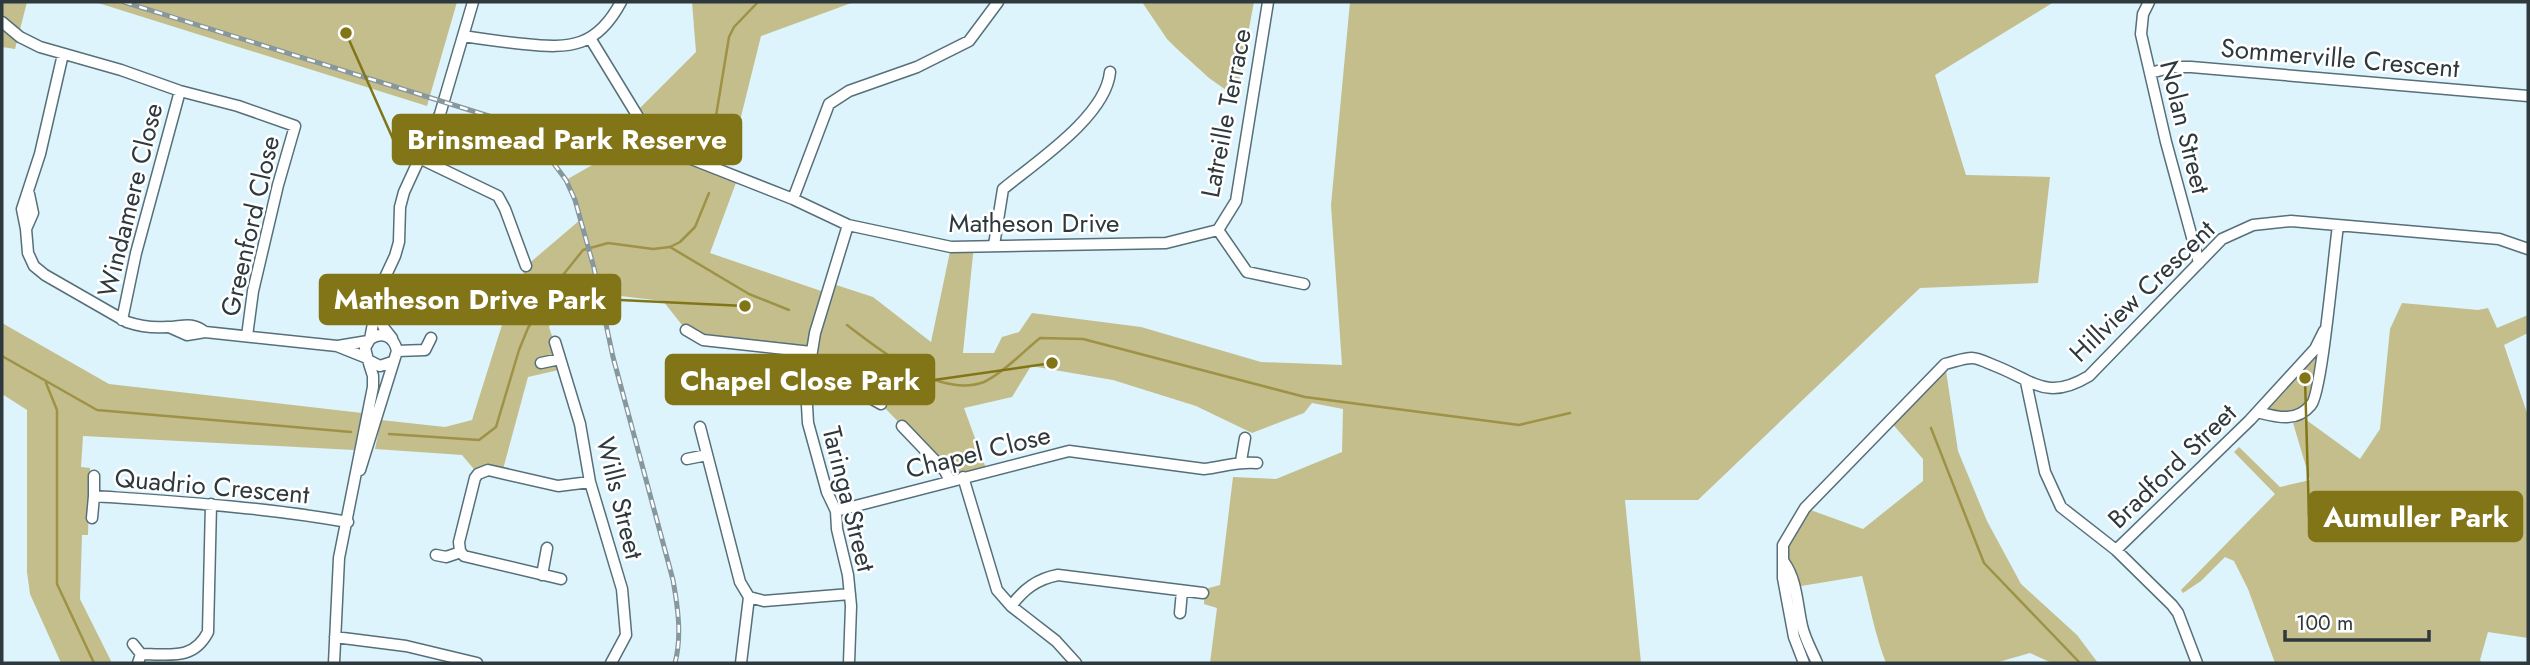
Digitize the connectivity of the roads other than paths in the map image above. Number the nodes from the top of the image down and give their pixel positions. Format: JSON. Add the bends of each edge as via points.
{"nodes":[{"id":1,"x":473,"y":2,"type":"edge"},
{"id":2,"x":621,"y":2,"type":"edge"},
{"id":3,"x":998,"y":2,"type":"edge"},
{"id":4,"x":1268,"y":2,"type":"edge"},
{"id":5,"x":2150,"y":2,"type":"edge"},
{"id":6,"x":2,"y":22,"type":"edge"},
{"id":7,"x":463,"y":36,"type":"junction"},
{"id":8,"x":590,"y":38,"type":"junction"},
{"id":9,"x":63,"y":54,"type":"junction"},
{"id":10,"x":1110,"y":72,"type":"dead end"},
{"id":11,"x":2150,"y":73,"type":"junction"},
{"id":12,"x":180,"y":91,"type":"junction"},
{"id":13,"x":2528,"y":96,"type":"edge"},
{"id":14,"x":421,"y":159,"type":"junction"},
{"id":15,"x":793,"y":199,"type":"junction"},
{"id":16,"x":848,"y":225,"type":"junction"},
{"id":17,"x":2338,"y":226,"type":"junction"},
{"id":18,"x":1218,"y":230,"type":"junction"},
{"id":19,"x":994,"y":245,"type":"junction"},
{"id":20,"x":2528,"y":249,"type":"edge"},
{"id":21,"x":2199,"y":263,"type":"junction"},
{"id":22,"x":526,"y":266,"type":"dead end"},
{"id":23,"x":1304,"y":284,"type":"dead end"},
{"id":24,"x":376,"y":308,"type":"junction"},
{"id":25,"x":122,"y":320,"type":"junction"},
{"id":26,"x":686,"y":330,"type":"dead end"},
{"id":27,"x":2324,"y":331,"type":"junction"},
{"id":28,"x":247,"y":336,"type":"junction"},
{"id":29,"x":430,"y":338,"type":"dead end"},
{"id":30,"x":369,"y":340,"type":"junction"},
{"id":31,"x":555,"y":342,"type":"dead end"},
{"id":32,"x":395,"y":345,"type":"junction"},
{"id":33,"x":337,"y":346,"type":"junction"},
{"id":34,"x":811,"y":352,"type":"junction"},
{"id":35,"x":368,"y":359,"type":"junction"},
{"id":36,"x":560,"y":359,"type":"junction"},
{"id":37,"x":392,"y":362,"type":"junction"},
{"id":38,"x":541,"y":363,"type":"dead end"},
{"id":39,"x":809,"y":364,"type":"junction"},
{"id":40,"x":2026,"y":382,"type":"junction"},
{"id":41,"x":881,"y":404,"type":"dead end"},
{"id":42,"x":2257,"y":412,"type":"junction"},
{"id":43,"x":902,"y":426,"type":"dead end"},
{"id":44,"x":700,"y":427,"type":"dead end"},
{"id":45,"x":1245,"y":438,"type":"dead end"},
{"id":46,"x":707,"y":455,"type":"junction"},
{"id":47,"x":687,"y":459,"type":"dead end"},
{"id":48,"x":1241,"y":461,"type":"junction"},
{"id":49,"x":1257,"y":463,"type":"dead end"},
{"id":50,"x":94,"y":476,"type":"dead end"},
{"id":51,"x":963,"y":477,"type":"junction"},
{"id":52,"x":356,"y":479,"type":"junction"},
{"id":53,"x":950,"y":481,"type":"junction"},
{"id":54,"x":590,"y":482,"type":"junction"},
{"id":55,"x":94,"y":496,"type":"junction"},
{"id":56,"x":211,"y":504,"type":"junction"},
{"id":57,"x":836,"y":511,"type":"junction"},
{"id":58,"x":92,"y":518,"type":"dead end"},
{"id":59,"x":348,"y":522,"type":"junction"},
{"id":60,"x":547,"y":548,"type":"dead end"},
{"id":61,"x":2116,"y":550,"type":"junction"},
{"id":62,"x":461,"y":552,"type":"junction"},
{"id":63,"x":436,"y":555,"type":"dead end"},
{"id":64,"x":1783,"y":560,"type":"junction"},
{"id":65,"x":542,"y":575,"type":"junction"},
{"id":66,"x":561,"y":579,"type":"dead end"},
{"id":67,"x":1182,"y":590,"type":"junction"},
{"id":68,"x":1203,"y":593,"type":"dead end"},
{"id":69,"x":850,"y":594,"type":"junction"},
{"id":70,"x":749,"y":597,"type":"junction"},
{"id":71,"x":1011,"y":606,"type":"junction"},
{"id":72,"x":1180,"y":613,"type":"dead end"},
{"id":73,"x":335,"y":637,"type":"junction"},
{"id":74,"x":132,"y":644,"type":"dead end"},
{"id":75,"x":139,"y":659,"type":"edge"},
{"id":76,"x":334,"y":663,"type":"edge"},
{"id":77,"x":477,"y":663,"type":"edge"},
{"id":78,"x":611,"y":663,"type":"edge"},
{"id":79,"x":740,"y":663,"type":"edge"},
{"id":80,"x":849,"y":663,"type":"edge"},
{"id":81,"x":1076,"y":663,"type":"edge"},
{"id":82,"x":1804,"y":663,"type":"edge"},
{"id":83,"x":1817,"y":663,"type":"edge"},
{"id":84,"x":2197,"y":663,"type":"edge"}],
"edges":[{"from":1,"to":7,"type":"street"},
{"from":2,"to":8,"type":"street","via":[[607,25]]},
{"from":3,"to":15,"type":"street","via":[[969,41],[917,67],[849,91],[829,104]]},
{"from":4,"to":18,"type":"street","name":"Latreille Terrace","via":[[1236,201]]},
{"from":5,"to":11,"type":"street","name":"Nolan Street","via":[[2141,34]]},
{"from":6,"to":9,"type":"street","via":[[29,42]]},
{"from":7,"to":8,"type":"street","via":[[553,47]]},
{"from":7,"to":14,"type":"street"},
{"from":8,"to":15,"type":"street","name":"Matheson Drive","via":[[661,147]]},
{"from":9,"to":12,"type":"street"},
{"from":9,"to":25,"type":"street","via":[[22,209],[27,253],[40,272]]},
{"from":10,"to":19,"type":"street","via":[[1100,103],[1080,125],[1003,189]]},
{"from":11,"to":13,"type":"street","name":"Sommerville Crescent","via":[[2191,66]]},
{"from":11,"to":21,"type":"street","name":"Nolan Street"},
{"from":12,"to":25,"type":"street","name":"Windamere Close"},
{"from":12,"to":28,"type":"street","name":"Greenford Close","via":[[295,126],[253,291]]},
{"from":14,"to":22,"type":"street","via":[[498,197]]},
{"from":14,"to":24,"type":"street","via":[[404,192],[399,242]]},
{"from":15,"to":16,"type":"street","name":"Matheson Drive"},
{"from":16,"to":19,"type":"street","name":"Matheson Drive","via":[[951,247]]},
{"from":16,"to":34,"type":"street","name":"Taringa Street"},
{"from":17,"to":20,"type":"street","name":"Hillview Crescent","via":[[2499,239]]},
{"from":17,"to":21,"type":"street","name":"Hillview Crescent","via":[[2291,221],[2252,225],[2222,239]]},
{"from":17,"to":27,"type":"street","name":"Bradford Street"},
{"from":18,"to":19,"type":"street","name":"Matheson Drive","via":[[1166,243]]},
{"from":18,"to":23,"type":"street","via":[[1247,272]]},
{"from":21,"to":40,"type":"street","name":"Hillview Crescent","via":[[2089,376],[2055,389]]},
{"from":24,"to":30,"type":"street"},
{"from":24,"to":32,"type":"street"},
{"from":25,"to":28,"type":"street","via":[[169,327],[187,335],[205,331]]},
{"from":26,"to":34,"type":"street","via":[[703,340]]},
{"from":27,"to":42,"type":"street","name":"Bradford Street","via":[[2315,349]]},
{"from":27,"to":42,"type":"street","name":"Bradford Street","via":[[2318,392],[2310,407],[2284,418]]},
{"from":28,"to":33,"type":"street"},
{"from":29,"to":32,"type":"street","via":[[425,350]]},
{"from":30,"to":32,"type":"street","via":[[384,335]]},
{"from":30,"to":33,"type":"street"},
{"from":30,"to":35,"type":"street","via":[[365,348]]},
{"from":31,"to":36,"type":"street","name":"Wills Street"},
{"from":32,"to":37,"type":"street"},
{"from":33,"to":35,"type":"street"},
{"from":34,"to":39,"type":"street","name":"Taringa Street"},
{"from":35,"to":37,"type":"street","via":[[380,366]]},
{"from":35,"to":52,"type":"street","via":[[373,387]]},
{"from":36,"to":38,"type":"street"},
{"from":36,"to":54,"type":"street","name":"Wills Street","via":[[580,424]]},
{"from":37,"to":52,"type":"street"},
{"from":39,"to":41,"type":"street"},
{"from":39,"to":57,"type":"street","name":"Taringa Street","via":[[808,423]]},
{"from":40,"to":61,"type":"street","via":[[2045,472],[2061,507]]},
{"from":40,"to":64,"type":"street","name":"Hillview Crescent","via":[[1974,357],[1945,364],[1805,508],[1783,545]]},
{"from":42,"to":61,"type":"street","name":"Bradford Street"},
{"from":43,"to":53,"type":"street"},
{"from":44,"to":46,"type":"street"},
{"from":45,"to":48,"type":"street"},
{"from":46,"to":47,"type":"street"},
{"from":46,"to":70,"type":"street","via":[[740,582]]},
{"from":48,"to":49,"type":"street","name":"Chapel Close"},
{"from":48,"to":51,"type":"street","name":"Chapel Close","via":[[1204,469],[1069,451]]},
{"from":50,"to":55,"type":"street"},
{"from":51,"to":53,"type":"street","name":"Chapel Close"},
{"from":51,"to":71,"type":"street","via":[[991,576]]},
{"from":52,"to":59,"type":"street"},
{"from":53,"to":57,"type":"street","name":"Chapel Close"},
{"from":54,"to":62,"type":"street","via":[[558,486],[484,471],[475,478],[459,542]]},
{"from":54,"to":78,"type":"street","name":"Wills Street","via":[[622,589],[626,635]]},
{"from":55,"to":56,"type":"street","name":"Quadrio Crescent"},
{"from":55,"to":58,"type":"street","name":"Quadrio Crescent"},
{"from":56,"to":59,"type":"street","name":"Quadrio Crescent"},
{"from":56,"to":75,"type":"street","via":[[208,632],[192,652]]},
{"from":57,"to":69,"type":"street","name":"Taringa Street"},
{"from":59,"to":73,"type":"street","via":[[336,579]]},
{"from":60,"to":65,"type":"street"},
{"from":61,"to":84,"type":"street","via":[[2178,613]]},
{"from":62,"to":63,"type":"street"},
{"from":62,"to":65,"type":"street","via":[[471,559]]},
{"from":64,"to":82,"type":"street","name":"Hillview Crescent","via":[[1794,637]]},
{"from":64,"to":83,"type":"street","via":[[1790,570],[1802,630]]},
{"from":65,"to":66,"type":"street"},
{"from":67,"to":68,"type":"street"},
{"from":67,"to":71,"type":"street","via":[[1058,575],[1031,585]]},
{"from":67,"to":72,"type":"street"},
{"from":69,"to":70,"type":"street","via":[[764,601]]},
{"from":69,"to":80,"type":"street","name":"Taringa Street"},
{"from":70,"to":79,"type":"street"},
{"from":71,"to":81,"type":"street"},
{"from":73,"to":76,"type":"street"},
{"from":73,"to":77,"type":"street","via":[[406,646]]},
{"from":74,"to":75,"type":"street"}]}
